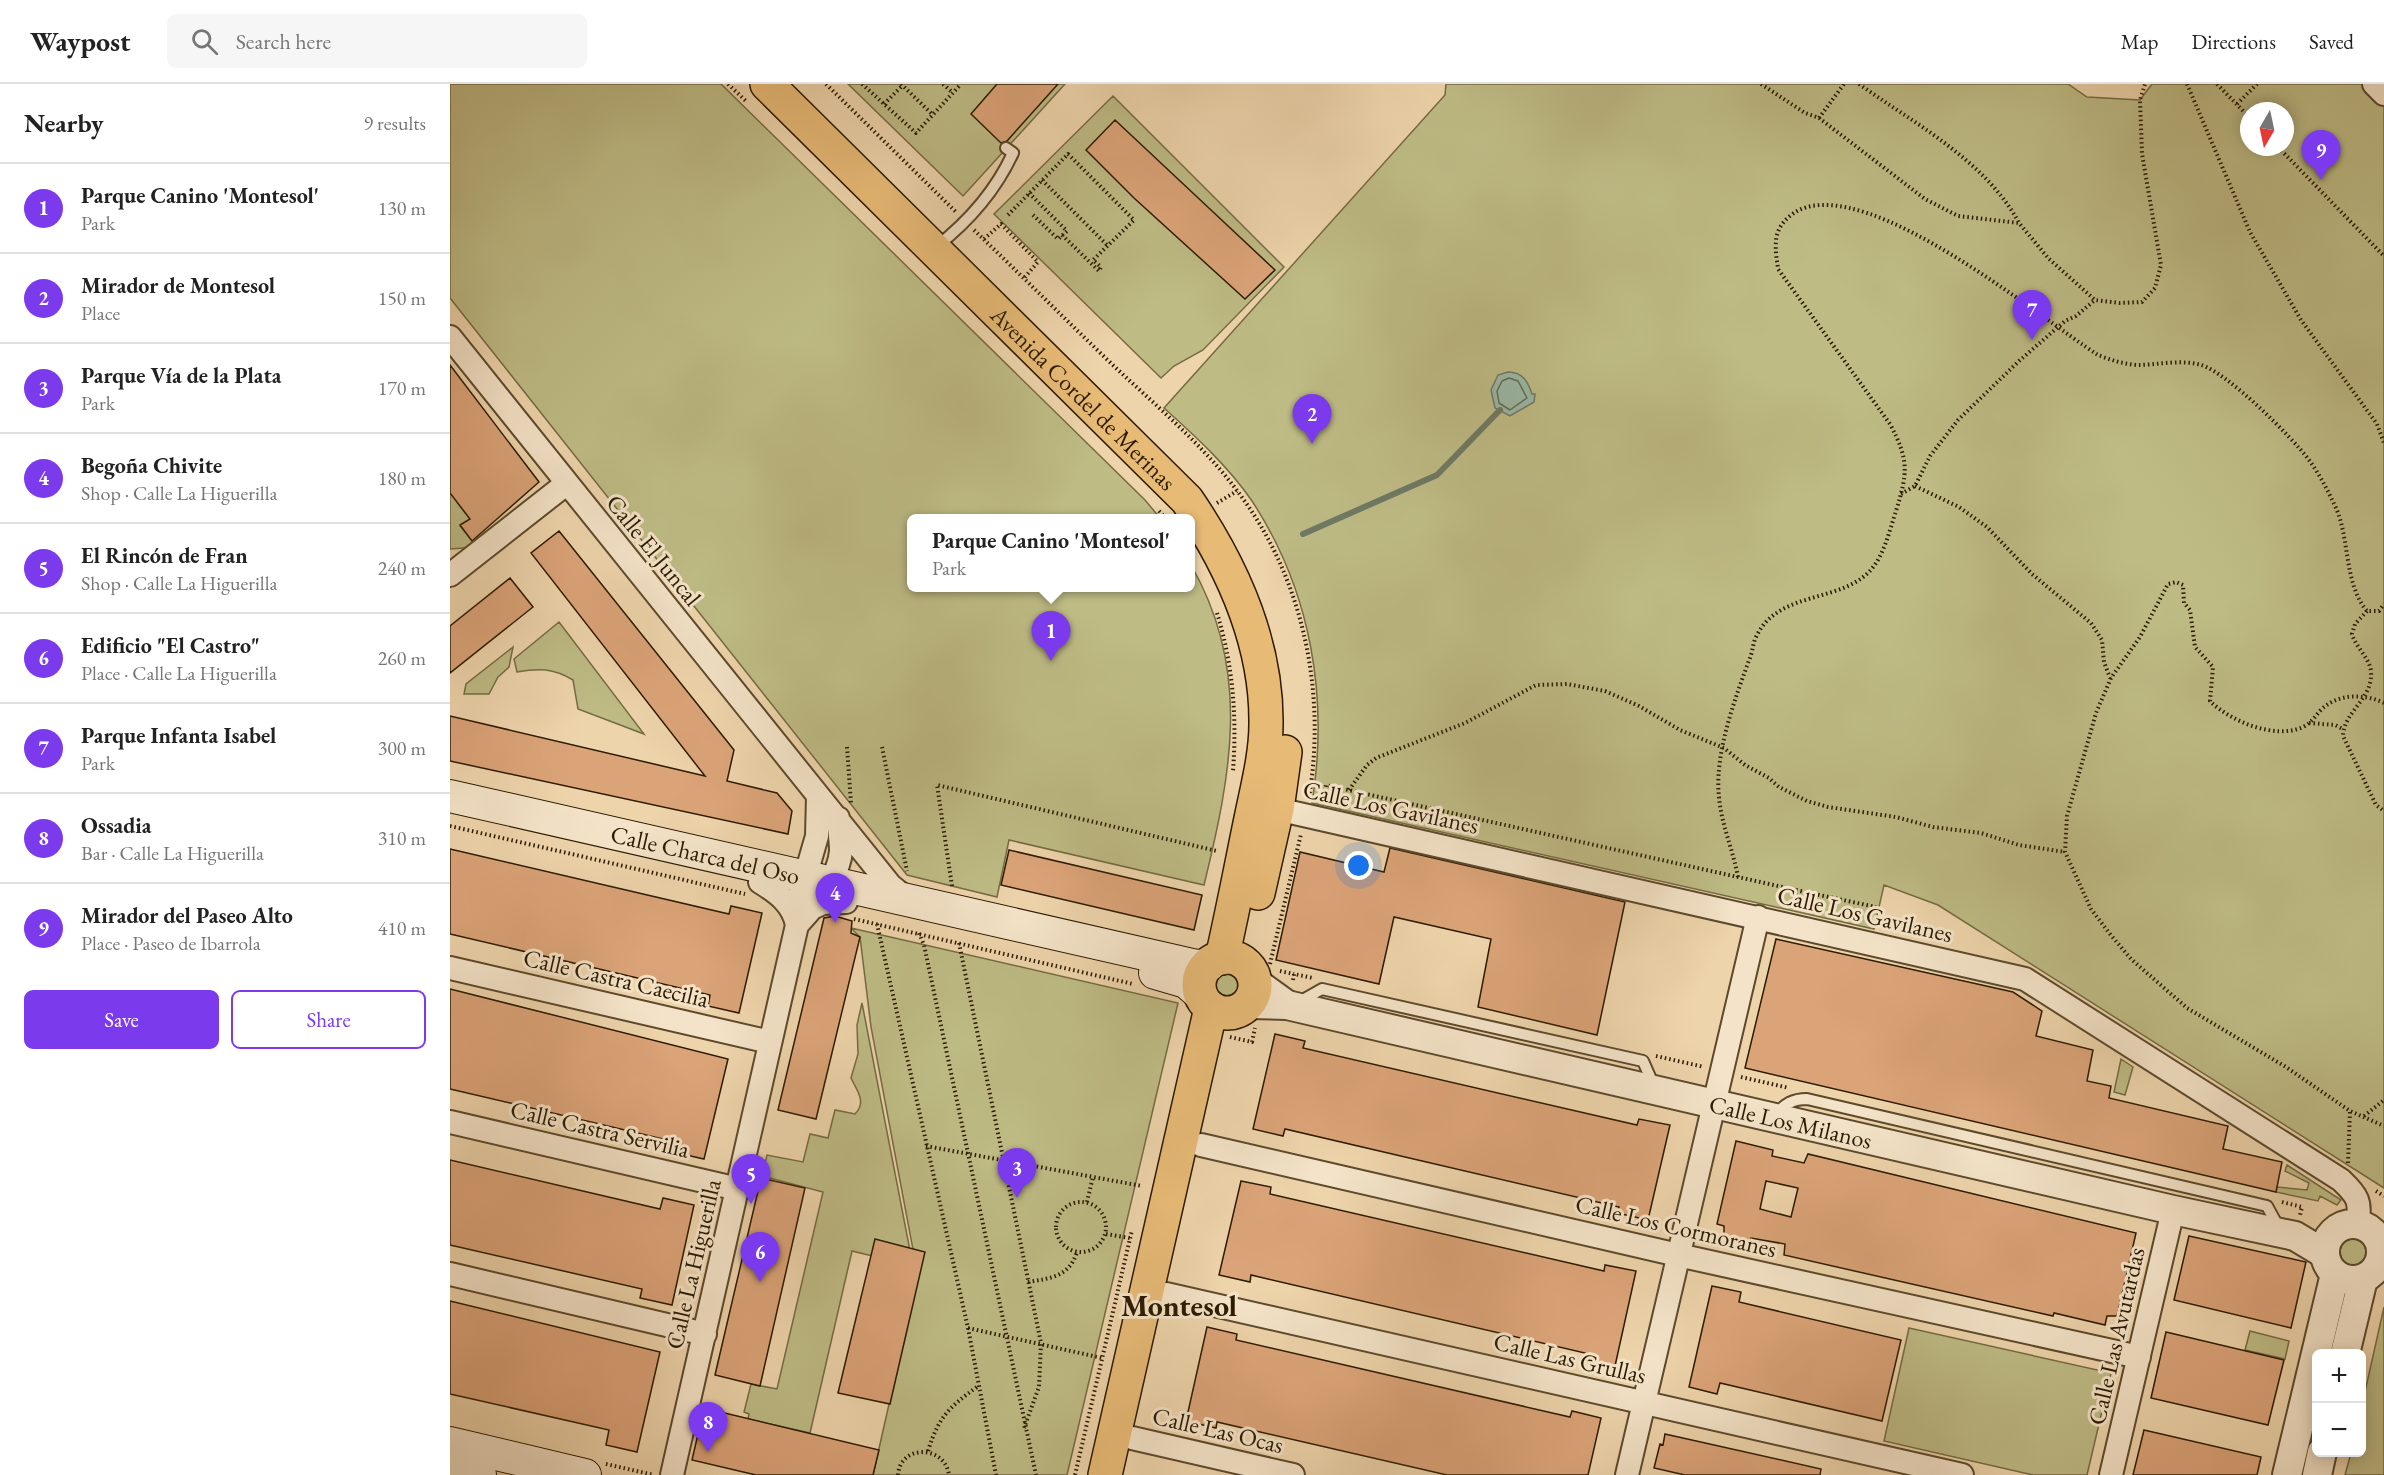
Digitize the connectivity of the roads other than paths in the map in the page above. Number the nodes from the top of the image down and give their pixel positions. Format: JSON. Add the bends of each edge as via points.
{"nodes":[{"id":1,"x":767,"y":84,"type":"edge"},
{"id":2,"x":799,"y":84,"type":"edge"},
{"id":3,"x":2374,"y":84,"type":"edge"},
{"id":4,"x":2384,"y":93,"type":"edge"},
{"id":5,"x":1006,"y":148,"type":"dead end"},
{"id":6,"x":943,"y":242,"type":"junction"},
{"id":7,"x":450,"y":337,"type":"edge"},
{"id":8,"x":566,"y":484,"type":"junction"},
{"id":9,"x":450,"y":575,"type":"edge"},
{"id":10,"x":450,"y":796,"type":"edge"},
{"id":11,"x":818,"y":796,"type":"junction"},
{"id":12,"x":1277,"y":809,"type":"junction"},
{"id":13,"x":450,"y":810,"type":"edge"},
{"id":14,"x":844,"y":811,"type":"junction"},
{"id":15,"x":817,"y":836,"type":"junction"},
{"id":16,"x":755,"y":881,"type":"junction"},
{"id":17,"x":812,"y":899,"type":"junction"},
{"id":18,"x":913,"y":907,"type":"junction"},
{"id":19,"x":1758,"y":917,"type":"junction"},
{"id":20,"x":450,"y":968,"type":"edge"},
{"id":21,"x":1228,"y":986,"type":"junction"},
{"id":22,"x":770,"y":1042,"type":"junction"},
{"id":23,"x":1714,"y":1103,"type":"junction"},
{"id":24,"x":1773,"y":1117,"type":"junction"},
{"id":25,"x":450,"y":1122,"type":"edge"},
{"id":26,"x":1201,"y":1145,"type":"junction"},
{"id":27,"x":738,"y":1189,"type":"junction"},
{"id":28,"x":2173,"y":1210,"type":"junction"},
{"id":29,"x":2288,"y":1234,"type":"junction"},
{"id":30,"x":2337,"y":1247,"type":"junction"},
{"id":31,"x":1678,"y":1255,"type":"junction"},
{"id":32,"x":2378,"y":1260,"type":"edge"},
{"id":33,"x":450,"y":1274,"type":"edge"},
{"id":34,"x":1166,"y":1294,"type":"junction"},
{"id":35,"x":705,"y":1334,"type":"junction"},
{"id":36,"x":2346,"y":1349,"type":"edge"},
{"id":37,"x":2139,"y":1357,"type":"junction"},
{"id":38,"x":1644,"y":1402,"type":"junction"},
{"id":39,"x":1132,"y":1438,"type":"junction"},
{"id":40,"x":450,"y":1443,"type":"edge"},
{"id":41,"x":2321,"y":1457,"type":"edge"},
{"id":42,"x":450,"y":1468,"type":"edge"},
{"id":43,"x":480,"y":1475,"type":"edge"},
{"id":44,"x":585,"y":1475,"type":"edge"},
{"id":45,"x":672,"y":1475,"type":"edge"},
{"id":46,"x":1104,"y":1475,"type":"edge"},
{"id":47,"x":1124,"y":1475,"type":"edge"},
{"id":48,"x":1293,"y":1475,"type":"edge"},
{"id":49,"x":1627,"y":1475,"type":"edge"},
{"id":50,"x":1962,"y":1475,"type":"edge"},
{"id":51,"x":2111,"y":1475,"type":"edge"},
{"id":52,"x":2287,"y":1475,"type":"edge"},
{"id":53,"x":2317,"y":1475,"type":"edge"}],
"edges":[{"from":1,"to":6,"type":"main road","name":"Avenida Cordel de Merinas"},
{"from":2,"to":6,"type":"main road","name":"Avenida Cordel de Merinas"},
{"from":3,"to":4,"type":"street"},
{"from":5,"to":6,"type":"lane","via":[[1013,153],[1003,175]]},
{"from":6,"to":12,"type":"main road","name":"Avenida Cordel de Merinas","via":[[1203,486],[1226,498],[1232,528],[1259,583],[1284,670],[1288,723]]},
{"from":6,"to":21,"type":"main road","name":"Avenida Cordel de Merinas","via":[[1187,500],[1214,540],[1239,592],[1263,676],[1266,725]]},
{"from":7,"to":8,"type":"street","name":"Calle El Juncal"},
{"from":8,"to":9,"type":"street"},
{"from":8,"to":11,"type":"street","name":"Calle El Juncal"},
{"from":10,"to":16,"type":"main road","name":"Calle Charca del Oso"},
{"from":11,"to":14,"type":"street","name":"Calle El Juncal"},
{"from":11,"to":15,"type":"street"},
{"from":12,"to":19,"type":"street","name":"Calle Los Gavilanes"},
{"from":12,"to":21,"type":"main road","name":"Avenida Cordel de Merinas"},
{"from":13,"to":16,"type":"main road","name":"Calle Charca del Oso"},
{"from":14,"to":17,"type":"street","via":[[841,854]]},
{"from":14,"to":18,"type":"street","name":"Calle El Juncal","via":[[890,885]]},
{"from":15,"to":16,"type":"street","via":[[803,855]]},
{"from":15,"to":17,"type":"street"},
{"from":16,"to":17,"type":"main road","name":"Calle Charca del Oso"},
{"from":17,"to":18,"type":"main road","name":"Calle Charca del Oso"},
{"from":17,"to":22,"type":"street","name":"Calle La Higuerilla"},
{"from":18,"to":21,"type":"main road","name":"Calle Charca del Oso","via":[[1197,966]]},
{"from":19,"to":23,"type":"street"},
{"from":19,"to":30,"type":"street","name":"Calle Los Gavilanes","via":[[2025,979],[2341,1180],[2358,1196],[2360,1206]]},
{"from":20,"to":22,"type":"street","name":"Calle Castra Caecilia"},
{"from":21,"to":23,"type":"street","name":"Calle Los Milanos","via":[[1289,1006]]},
{"from":21,"to":26,"type":"main road","name":"Avenida Cordel de Merinas"},
{"from":21,"to":46,"type":"main road","name":"Avenida Cordel de Merinas"},
{"from":22,"to":27,"type":"street","name":"Calle La Higuerilla"},
{"from":23,"to":24,"type":"street","name":"Calle Los Milanos"},
{"from":23,"to":31,"type":"street"},
{"from":24,"to":28,"type":"street","name":"Calle Los Milanos"},
{"from":24,"to":29,"type":"lane","via":[[1786,1104],[1807,1099],[2267,1206]]},
{"from":25,"to":27,"type":"street","name":"Calle Castra Servilia"},
{"from":26,"to":31,"type":"street","name":"Calle Los Cormoranes"},
{"from":26,"to":34,"type":"main road","name":"Avenida Cordel de Merinas"},
{"from":27,"to":35,"type":"street","name":"Calle La Higuerilla"},
{"from":28,"to":29,"type":"street","name":"Calle Los Milanos"},
{"from":28,"to":37,"type":"street","name":"Calle Las Avutardas"},
{"from":29,"to":30,"type":"street","name":"Calle Los Milanos"},
{"from":30,"to":32,"type":"street","via":[[2370,1229]]},
{"from":30,"to":32,"type":"street","via":[[2348,1280]]},
{"from":30,"to":52,"type":"street"},
{"from":31,"to":37,"type":"street","name":"Calle Los Cormoranes"},
{"from":31,"to":38,"type":"street"},
{"from":32,"to":36,"type":"street"},
{"from":33,"to":35,"type":"street"},
{"from":34,"to":38,"type":"street","name":"Calle Las Grullas"},
{"from":34,"to":39,"type":"main road","name":"Avenida Cordel de Merinas"},
{"from":35,"to":45,"type":"street","name":"Calle La Higuerilla"},
{"from":37,"to":51,"type":"street","name":"Calle Las Avutardas"},
{"from":38,"to":49,"type":"street"},
{"from":38,"to":50,"type":"street","name":"Calle Las Grullas"},
{"from":39,"to":47,"type":"main road","name":"Avenida Cordel de Merinas"},
{"from":39,"to":48,"type":"street","name":"Calle Las Ocas"},
{"from":40,"to":44,"type":"main road"},
{"from":41,"to":53,"type":"street"},
{"from":42,"to":43,"type":"main road"}]}
